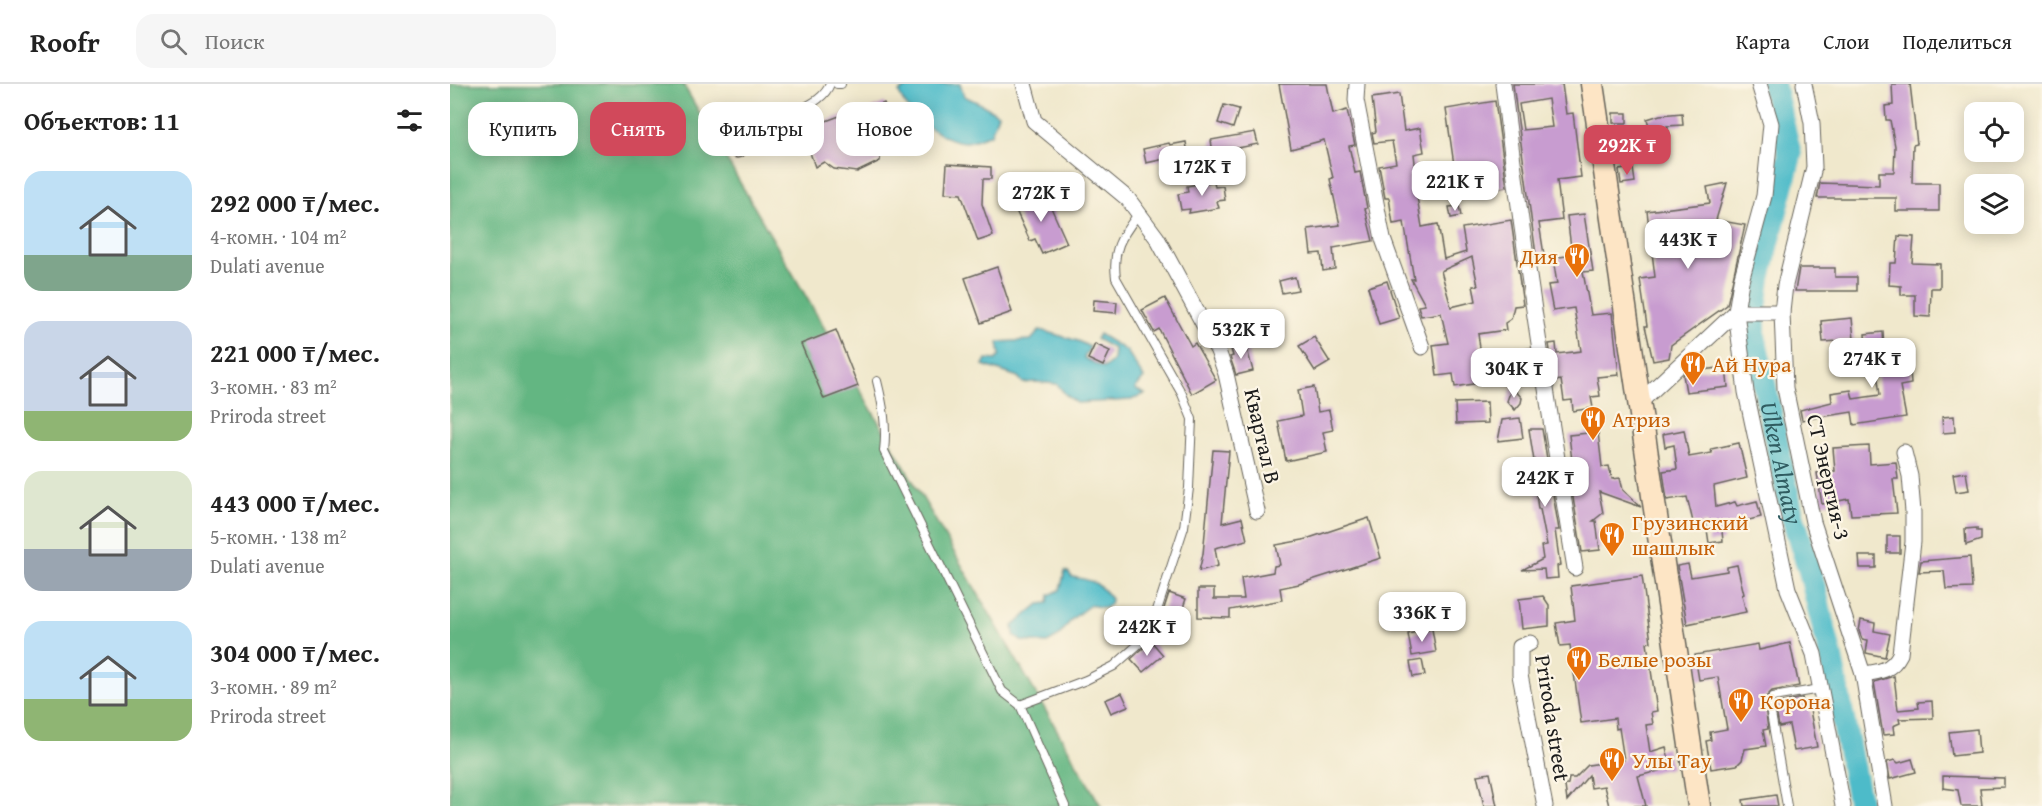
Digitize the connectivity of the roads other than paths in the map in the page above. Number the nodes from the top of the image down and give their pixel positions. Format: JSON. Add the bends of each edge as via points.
{"nodes":[{"id":1,"x":831,"y":84,"type":"edge"},
{"id":2,"x":1024,"y":84,"type":"edge"},
{"id":3,"x":1356,"y":84,"type":"edge"},
{"id":4,"x":1503,"y":84,"type":"edge"},
{"id":5,"x":1592,"y":84,"type":"edge"},
{"id":6,"x":1759,"y":84,"type":"edge"},
{"id":7,"x":1804,"y":84,"type":"edge"},
{"id":8,"x":816,"y":102,"type":"edge"},
{"id":9,"x":1139,"y":213,"type":"junction"},
{"id":10,"x":1742,"y":312,"type":"junction"},
{"id":11,"x":1777,"y":312,"type":"junction"},
{"id":12,"x":1422,"y":347,"type":"dead end"},
{"id":13,"x":877,"y":381,"type":"dead end"},
{"id":14,"x":1638,"y":404,"type":"junction"},
{"id":15,"x":1904,"y":452,"type":"dead end"},
{"id":16,"x":1257,"y":511,"type":"dead end"},
{"id":17,"x":1575,"y":568,"type":"dead end"},
{"id":18,"x":1530,"y":643,"type":"dead end"},
{"id":19,"x":1863,"y":674,"type":"junction"},
{"id":20,"x":1820,"y":689,"type":"junction"},
{"id":21,"x":1020,"y":705,"type":"junction"},
{"id":22,"x":1065,"y":806,"type":"edge"},
{"id":23,"x":1545,"y":806,"type":"edge"},
{"id":24,"x":1698,"y":806,"type":"edge"},
{"id":25,"x":1787,"y":806,"type":"edge"},
{"id":26,"x":1844,"y":806,"type":"edge"},
{"id":27,"x":1884,"y":806,"type":"edge"}],
"edges":[{"from":1,"to":8,"type":"lane"},
{"from":2,"to":9,"type":"street","name":"Квартал В","via":[[1034,121],[1128,199]]},
{"from":3,"to":12,"type":"street","via":[[1383,239]]},
{"from":4,"to":17,"type":"street","via":[[1541,366]]},
{"from":5,"to":14,"type":"main road"},
{"from":6,"to":10,"type":"street","via":[[1771,124],[1764,196],[1741,281]]},
{"from":7,"to":11,"type":"street","name":"СТ Энергия-3","via":[[1812,123],[1814,167]]},
{"from":9,"to":16,"type":"street","name":"Квартал В","via":[[1157,238],[1218,351]]},
{"from":9,"to":21,"type":"lane","via":[[1120,240],[1114,260],[1116,278],[1182,394],[1192,420],[1185,527],[1149,635],[1114,666]]},
{"from":10,"to":11,"type":"street"},
{"from":10,"to":14,"type":"street"},
{"from":10,"to":20,"type":"street","via":[[1746,392],[1788,589],[1814,654]]},
{"from":11,"to":19,"type":"street","name":"СТ Энергия-3","via":[[1785,388],[1813,522]]},
{"from":13,"to":21,"type":"lane","via":[[884,405],[884,451],[1002,691]]},
{"from":14,"to":24,"type":"main road"},
{"from":15,"to":19,"type":"street","via":[[1913,512],[1900,654],[1894,665],[1882,672]]},
{"from":18,"to":23,"type":"street","name":"Priroda street","via":[[1520,647],[1520,675]]},
{"from":19,"to":27,"type":"street","name":"СТ Энергия-3"},
{"from":20,"to":25,"type":"lane","via":[[1769,702]]},
{"from":20,"to":26,"type":"street"},
{"from":21,"to":22,"type":"lane"}]}
